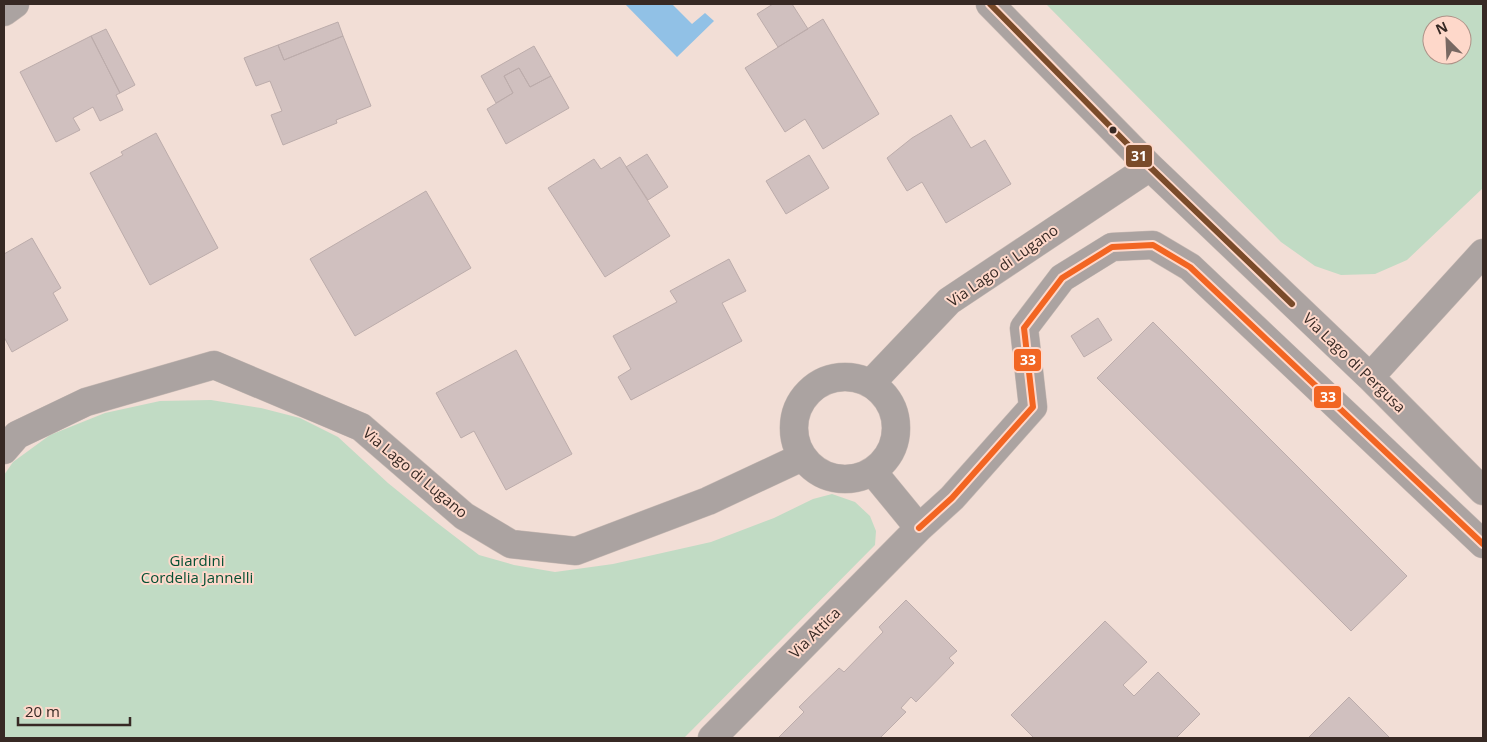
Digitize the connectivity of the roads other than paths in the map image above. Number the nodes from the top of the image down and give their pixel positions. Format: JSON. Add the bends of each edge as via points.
{"nodes":[{"id":1,"x":15,"y":4,"type":"edge"},
{"id":2,"x":990,"y":4,"type":"edge"},
{"id":3,"x":4,"y":12,"type":"edge"},
{"id":4,"x":1150,"y":167,"type":"junction"},
{"id":5,"x":1483,"y":253,"type":"edge"},
{"id":6,"x":1370,"y":377,"type":"junction"},
{"id":7,"x":871,"y":384,"type":"junction"},
{"id":8,"x":8,"y":435,"type":"edge"},
{"id":9,"x":802,"y":457,"type":"junction"},
{"id":10,"x":872,"y":472,"type":"junction"},
{"id":11,"x":1483,"y":491,"type":"edge"},
{"id":12,"x":919,"y":528,"type":"junction"},
{"id":13,"x":1483,"y":544,"type":"edge"},
{"id":14,"x":712,"y":738,"type":"edge"}],
"edges":[{"from":1,"to":3,"type":"street"},
{"from":2,"to":4,"type":"street","name":"Via Lago di Pergusa"},
{"from":4,"to":6,"type":"street","name":"Via Lago di Pergusa"},
{"from":4,"to":7,"type":"street","name":"Via Lago di Lugano","via":[[949,301]]},
{"from":5,"to":6,"type":"street"},
{"from":6,"to":11,"type":"street","name":"Via Lago di Pergusa"},
{"from":7,"to":9,"type":"street","via":[[855,378],[838,378],[821,383],[808,393],[798,408],[794,424],[795,441]]},
{"from":7,"to":10,"type":"street","via":[[884,395],[893,410],[897,427],[894,445],[886,460]]},
{"from":8,"to":9,"type":"street","name":"Via Lago di Lugano","via":[[86,402],[214,365],[361,427],[464,516],[511,544],[576,551],[708,500]]},
{"from":9,"to":10,"type":"street","via":[[813,468],[834,478],[858,478]]},
{"from":10,"to":12,"type":"street"},
{"from":12,"to":13,"type":"street","name":"Via Attica","via":[[952,498],[1033,407],[1024,328],[1062,278],[1112,247],[1153,245],[1190,267]]},
{"from":12,"to":14,"type":"street","name":"Via Attica"}]}
